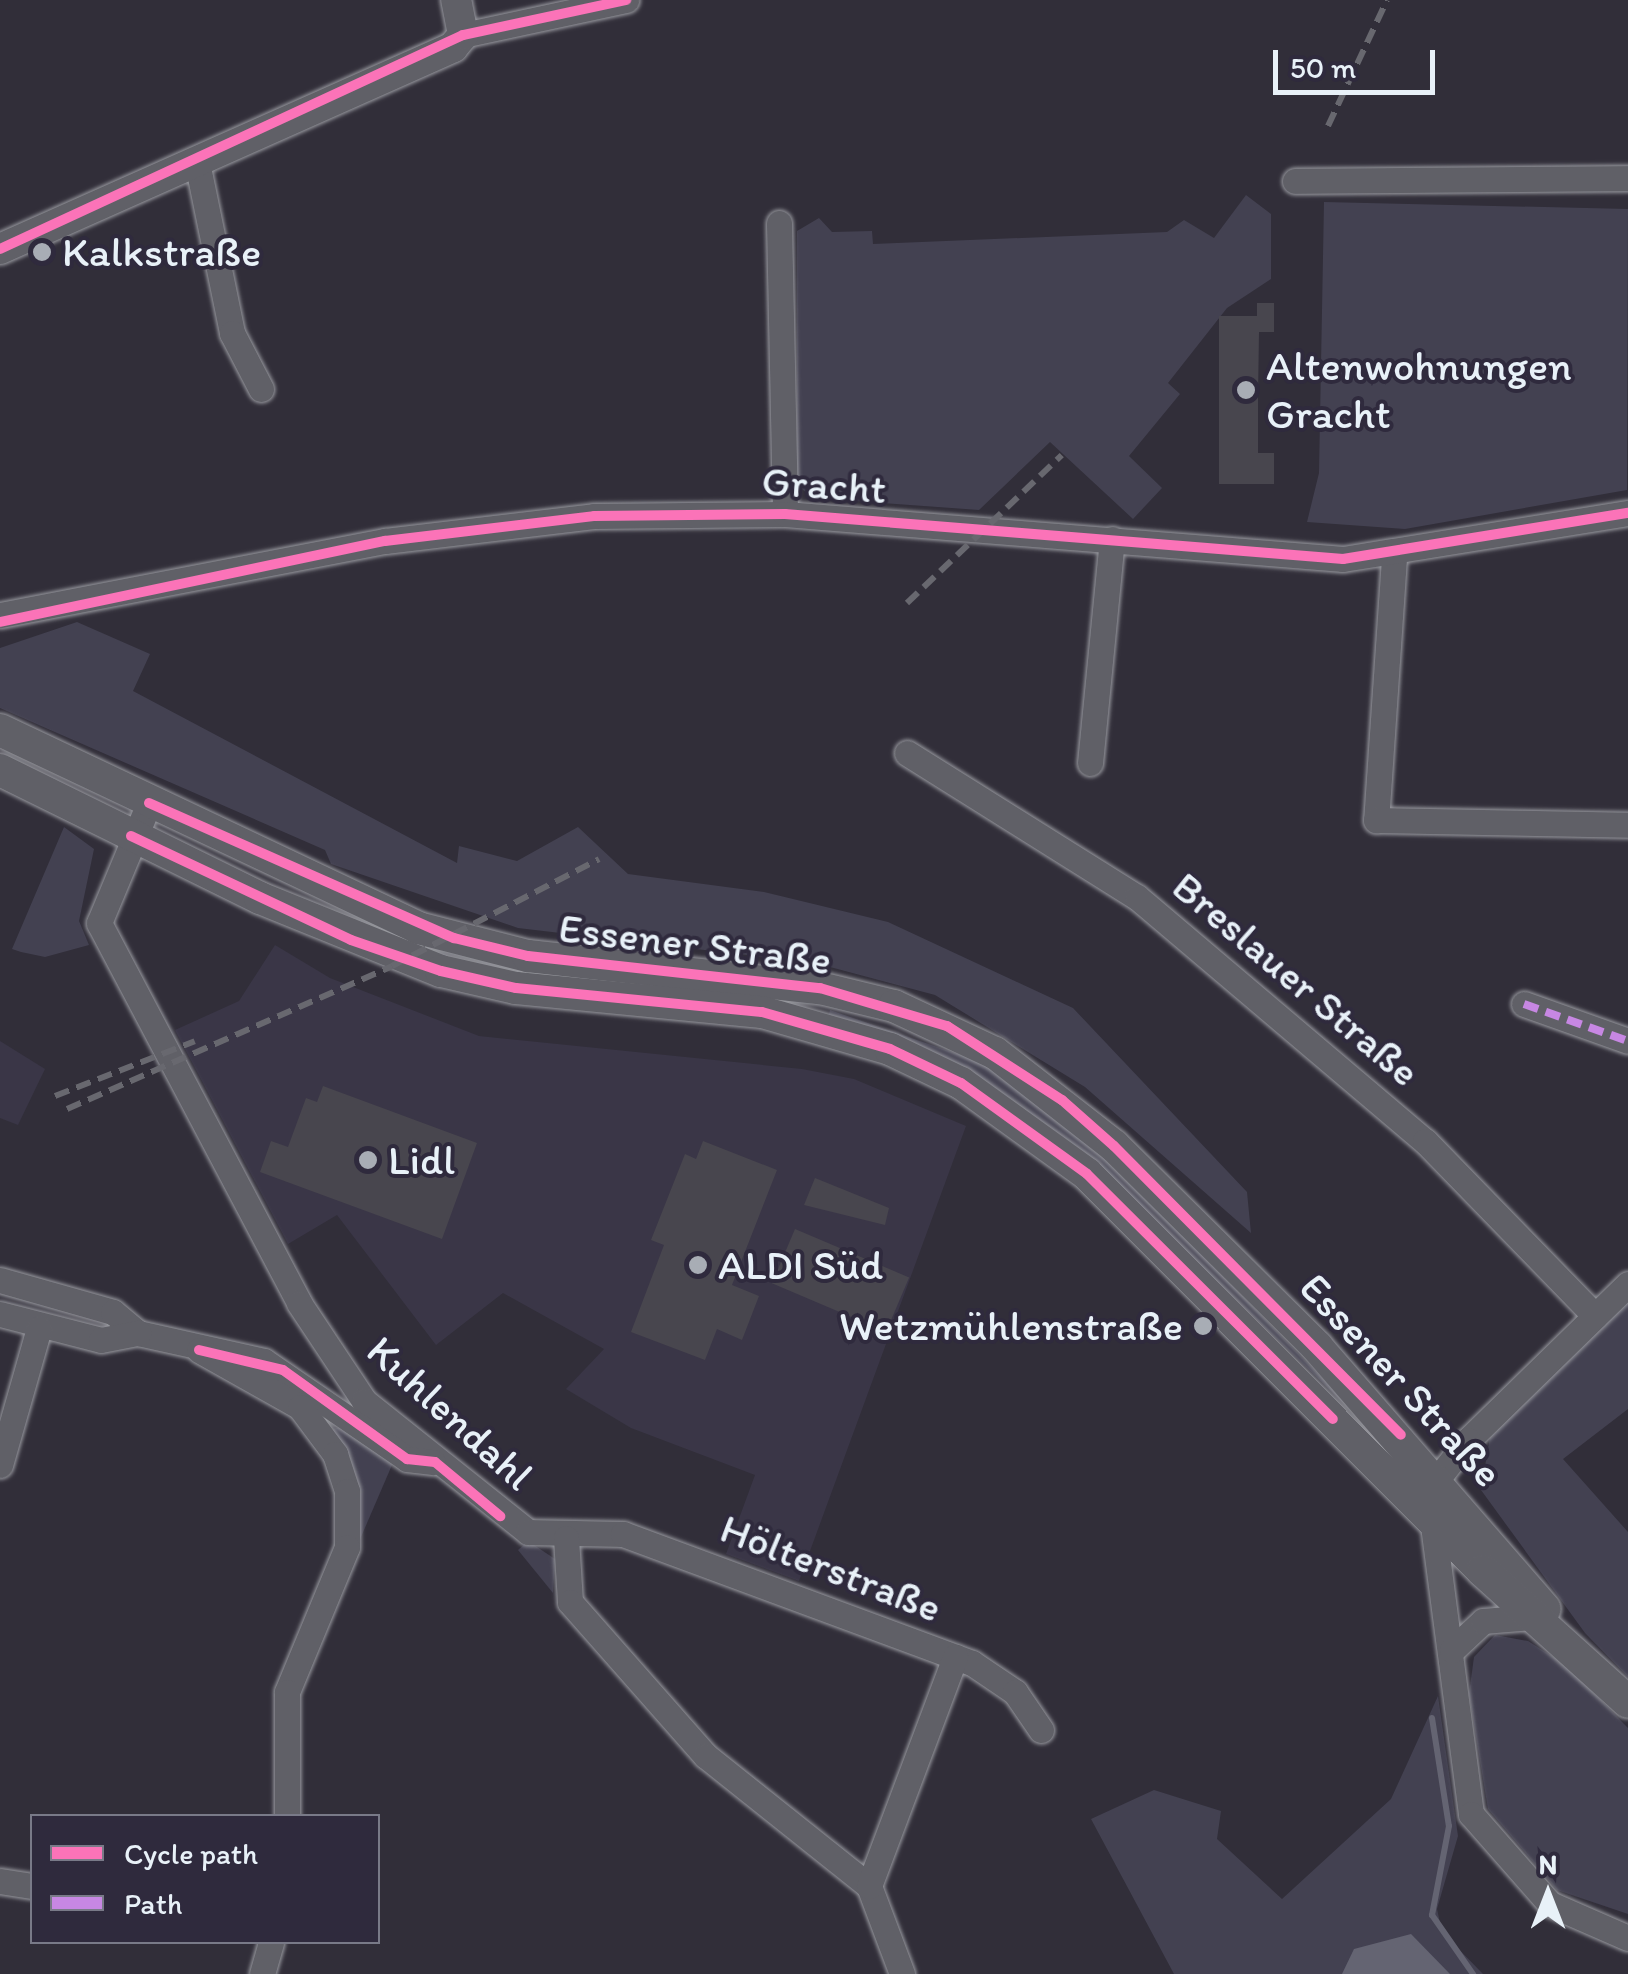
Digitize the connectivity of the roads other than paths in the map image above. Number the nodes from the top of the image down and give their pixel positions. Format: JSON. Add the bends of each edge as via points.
{"nodes":[{"id":1,"x":456,"y":0,"type":"edge"},
{"id":2,"x":626,"y":0,"type":"edge"},
{"id":3,"x":463,"y":35,"type":"junction"},
{"id":4,"x":198,"y":162,"type":"junction"},
{"id":5,"x":1628,"y":178,"type":"edge"},
{"id":6,"x":1295,"y":181,"type":"dead end"},
{"id":7,"x":779,"y":223,"type":"dead end"},
{"id":8,"x":0,"y":249,"type":"edge"},
{"id":9,"x":261,"y":389,"type":"dead end"},
{"id":10,"x":784,"y":514,"type":"junction"},
{"id":11,"x":1628,"y":514,"type":"edge"},
{"id":12,"x":1112,"y":539,"type":"junction"},
{"id":13,"x":1394,"y":558,"type":"junction"},
{"id":14,"x":6,"y":616,"type":"edge"},
{"id":15,"x":0,"y":730,"type":"edge"},
{"id":16,"x":907,"y":753,"type":"dead end"},
{"id":17,"x":1090,"y":763,"type":"dead end"},
{"id":18,"x":0,"y":770,"type":"edge"},
{"id":19,"x":149,"y":804,"type":"junction"},
{"id":20,"x":1628,"y":825,"type":"edge"},
{"id":21,"x":132,"y":836,"type":"junction"},
{"id":22,"x":1524,"y":1004,"type":"dead end"},
{"id":23,"x":1628,"y":1041,"type":"edge"},
{"id":24,"x":0,"y":1280,"type":"edge"},
{"id":25,"x":1628,"y":1284,"type":"edge"},
{"id":26,"x":0,"y":1314,"type":"edge"},
{"id":27,"x":1595,"y":1316,"type":"junction"},
{"id":28,"x":40,"y":1328,"type":"junction"},
{"id":29,"x":138,"y":1334,"type":"junction"},
{"id":30,"x":198,"y":1350,"type":"junction"},
{"id":31,"x":435,"y":1462,"type":"junction"},
{"id":32,"x":0,"y":1464,"type":"edge"},
{"id":33,"x":1434,"y":1494,"type":"junction"},
{"id":34,"x":566,"y":1538,"type":"junction"},
{"id":35,"x":1532,"y":1617,"type":"junction"},
{"id":36,"x":1574,"y":1649,"type":"junction"},
{"id":37,"x":1452,"y":1650,"type":"junction"},
{"id":38,"x":955,"y":1657,"type":"junction"},
{"id":39,"x":1628,"y":1702,"type":"edge"},
{"id":40,"x":1041,"y":1730,"type":"dead end"},
{"id":41,"x":287,"y":1814,"type":"edge"},
{"id":42,"x":0,"y":1881,"type":"edge"},
{"id":43,"x":30,"y":1886,"type":"edge"},
{"id":44,"x":869,"y":1886,"type":"junction"},
{"id":45,"x":1628,"y":1938,"type":"edge"},
{"id":46,"x":271,"y":1944,"type":"edge"},
{"id":47,"x":262,"y":1974,"type":"edge"},
{"id":48,"x":902,"y":1974,"type":"edge"}],
"edges":[{"from":1,"to":3,"type":"street"},
{"from":2,"to":3,"type":"street"},
{"from":3,"to":4,"type":"street"},
{"from":4,"to":8,"type":"street"},
{"from":4,"to":9,"type":"street","via":[[232,333]]},
{"from":5,"to":6,"type":"street"},
{"from":7,"to":10,"type":"street","name":"Gracht"},
{"from":10,"to":12,"type":"street","name":"Gracht"},
{"from":10,"to":14,"type":"street","name":"Gracht","via":[[490,526]]},
{"from":11,"to":13,"type":"street","name":"Gracht"},
{"from":12,"to":13,"type":"street","name":"Gracht"},
{"from":12,"to":17,"type":"street"},
{"from":13,"to":20,"type":"street","via":[[1376,820]]},
{"from":15,"to":19,"type":"main road","name":"Essener Straße"},
{"from":16,"to":27,"type":"street","name":"Breslauer Straße","via":[[1137,897],[1425,1141]]},
{"from":18,"to":21,"type":"main road","name":"Essener Straße"},
{"from":19,"to":21,"type":"street","name":"Kuhlendahl"},
{"from":19,"to":33,"type":"main road","name":"Essener Straße","via":[[454,938],[528,956],[820,988],[946,1026],[1062,1100],[1114,1146]]},
{"from":21,"to":31,"type":"street","name":"Kuhlendahl","via":[[99,923],[327,1352],[364,1401]]},
{"from":21,"to":33,"type":"main road","name":"Essener Straße","via":[[350,940],[441,971],[516,988],[762,1012],[890,1049],[961,1083],[1087,1174]]},
{"from":22,"to":23,"type":"street"},
{"from":24,"to":29,"type":"street","via":[[113,1312]]},
{"from":25,"to":27,"type":"street"},
{"from":26,"to":28,"type":"street"},
{"from":27,"to":33,"type":"street"},
{"from":28,"to":29,"type":"street","via":[[101,1340]]},
{"from":28,"to":32,"type":"street"},
{"from":29,"to":30,"type":"street"},
{"from":30,"to":31,"type":"street","via":[[283,1370],[407,1460]]},
{"from":30,"to":41,"type":"street","via":[[280,1391],[320,1428],[347,1491],[346,1547],[287,1692]]},
{"from":31,"to":34,"type":"street","name":"Kuhlendahl","via":[[500,1516]]},
{"from":33,"to":35,"type":"main road","name":"Essener Straße"},
{"from":33,"to":36,"type":"main road","name":"Essener Straße"},
{"from":33,"to":37,"type":"street"},
{"from":34,"to":38,"type":"street","name":"Hölterstraße","via":[[623,1534]]},
{"from":34,"to":44,"type":"street","via":[[570,1602],[624,1670],[706,1756]]},
{"from":35,"to":36,"type":"main road","name":"Essener Straße"},
{"from":35,"to":37,"type":"street","via":[[1484,1621]]},
{"from":36,"to":39,"type":"main road","name":"Essener Straße"},
{"from":37,"to":45,"type":"street","via":[[1458,1763],[1487,1843],[1550,1904]]},
{"from":38,"to":40,"type":"street","name":"Hölterstraße","via":[[1006,1684]]},
{"from":38,"to":44,"type":"street"},
{"from":42,"to":43,"type":"street"},
{"from":44,"to":48,"type":"street"},
{"from":46,"to":47,"type":"street"}]}
